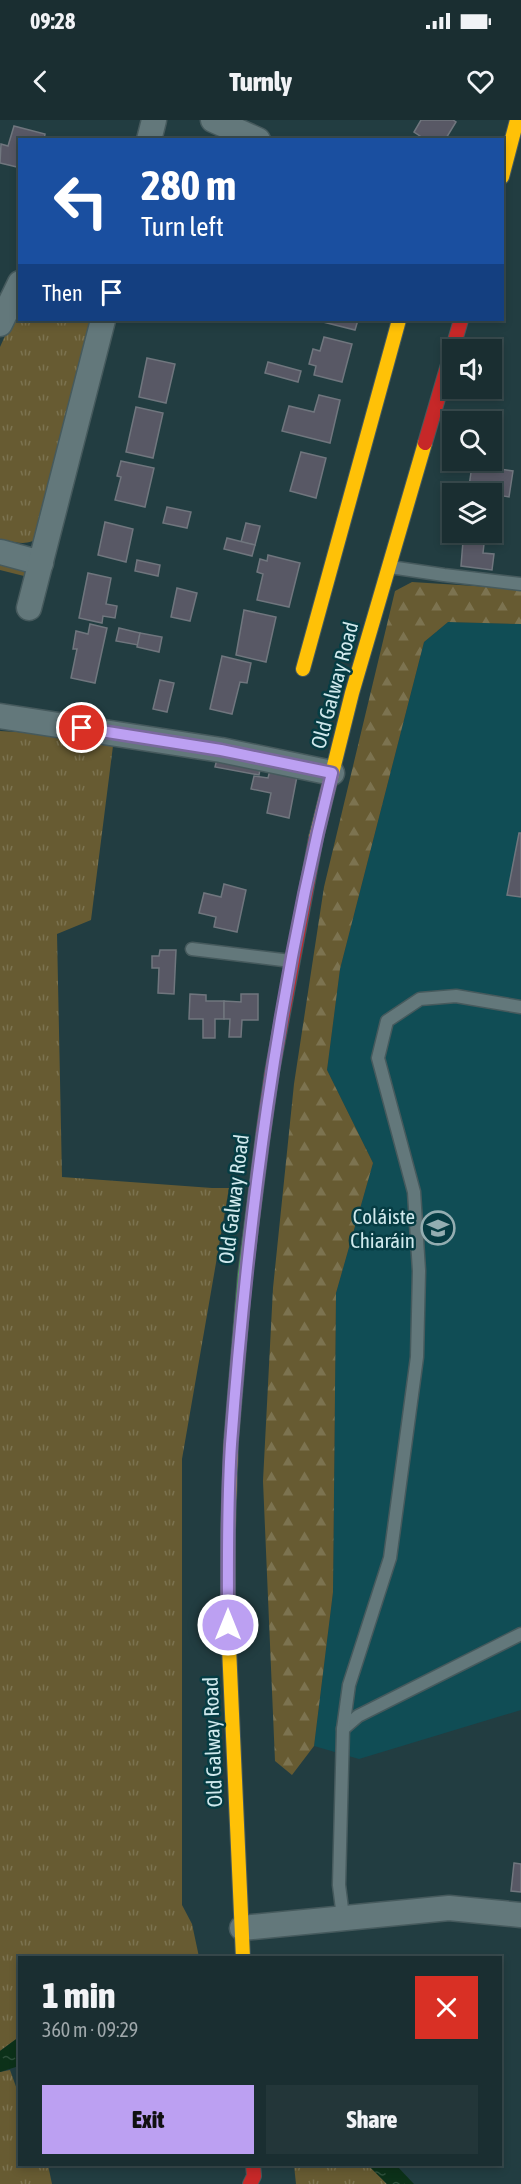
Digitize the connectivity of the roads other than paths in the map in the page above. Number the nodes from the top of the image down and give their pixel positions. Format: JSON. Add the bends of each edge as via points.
{"nodes":[{"id":1,"x":154,"y":120,"type":"edge"},
{"id":2,"x":213,"y":120,"type":"edge"},
{"id":3,"x":517,"y":120,"type":"edge"},
{"id":4,"x":150,"y":138,"type":"edge"},
{"id":5,"x":254,"y":138,"type":"edge"},
{"id":6,"x":504,"y":169,"type":"edge"},
{"id":7,"x":18,"y":287,"type":"edge"},
{"id":8,"x":103,"y":321,"type":"edge"},
{"id":9,"x":399,"y":321,"type":"edge"},
{"id":10,"x":461,"y":321,"type":"edge"},
{"id":11,"x":0,"y":324,"type":"edge"},
{"id":12,"x":1,"y":552,"type":"edge"},
{"id":13,"x":41,"y":563,"type":"junction"},
{"id":14,"x":389,"y":566,"type":"junction"},
{"id":15,"x":521,"y":584,"type":"edge"},
{"id":16,"x":29,"y":608,"type":"dead end"},
{"id":17,"x":303,"y":669,"type":"dead end"},
{"id":18,"x":0,"y":716,"type":"edge"},
{"id":19,"x":332,"y":773,"type":"junction"},
{"id":20,"x":192,"y":949,"type":"dead end"},
{"id":21,"x":292,"y":961,"type":"junction"},
{"id":22,"x":521,"y":1008,"type":"edge"},
{"id":23,"x":521,"y":1634,"type":"edge"},
{"id":24,"x":343,"y":1729,"type":"junction"},
{"id":25,"x":521,"y":1915,"type":"edge"},
{"id":26,"x":343,"y":1917,"type":"junction"},
{"id":27,"x":242,"y":1929,"type":"junction"},
{"id":28,"x":243,"y":1956,"type":"edge"}],
"edges":[{"from":1,"to":4,"type":"street"},
{"from":2,"to":5,"type":"street"},
{"from":3,"to":6,"type":"main road"},
{"from":7,"to":11,"type":"street"},
{"from":8,"to":13,"type":"street"},
{"from":9,"to":17,"type":"main road"},
{"from":10,"to":14,"type":"main road","name":"Old Galway Road"},
{"from":12,"to":13,"type":"street"},
{"from":13,"to":16,"type":"street"},
{"from":14,"to":15,"type":"lane"},
{"from":14,"to":19,"type":"main road","name":"Old Galway Road"},
{"from":18,"to":19,"type":"street","via":[[221,750]]},
{"from":19,"to":21,"type":"main road","name":"Old Galway Road"},
{"from":20,"to":21,"type":"lane"},
{"from":21,"to":27,"type":"main road","name":"Old Galway Road","via":[[260,1155],[245,1275],[231,1446],[228,1625]]},
{"from":22,"to":24,"type":"lane","via":[[456,996],[420,999],[387,1021],[378,1058],[414,1192],[419,1271],[417,1357],[390,1558],[349,1685]]},
{"from":23,"to":24,"type":"lane","via":[[358,1716]]},
{"from":24,"to":26,"type":"lane","via":[[339,1885]]},
{"from":25,"to":26,"type":"street","via":[[449,1908]]},
{"from":26,"to":27,"type":"street"},
{"from":27,"to":28,"type":"main road","name":"Old Galway Road"}]}
